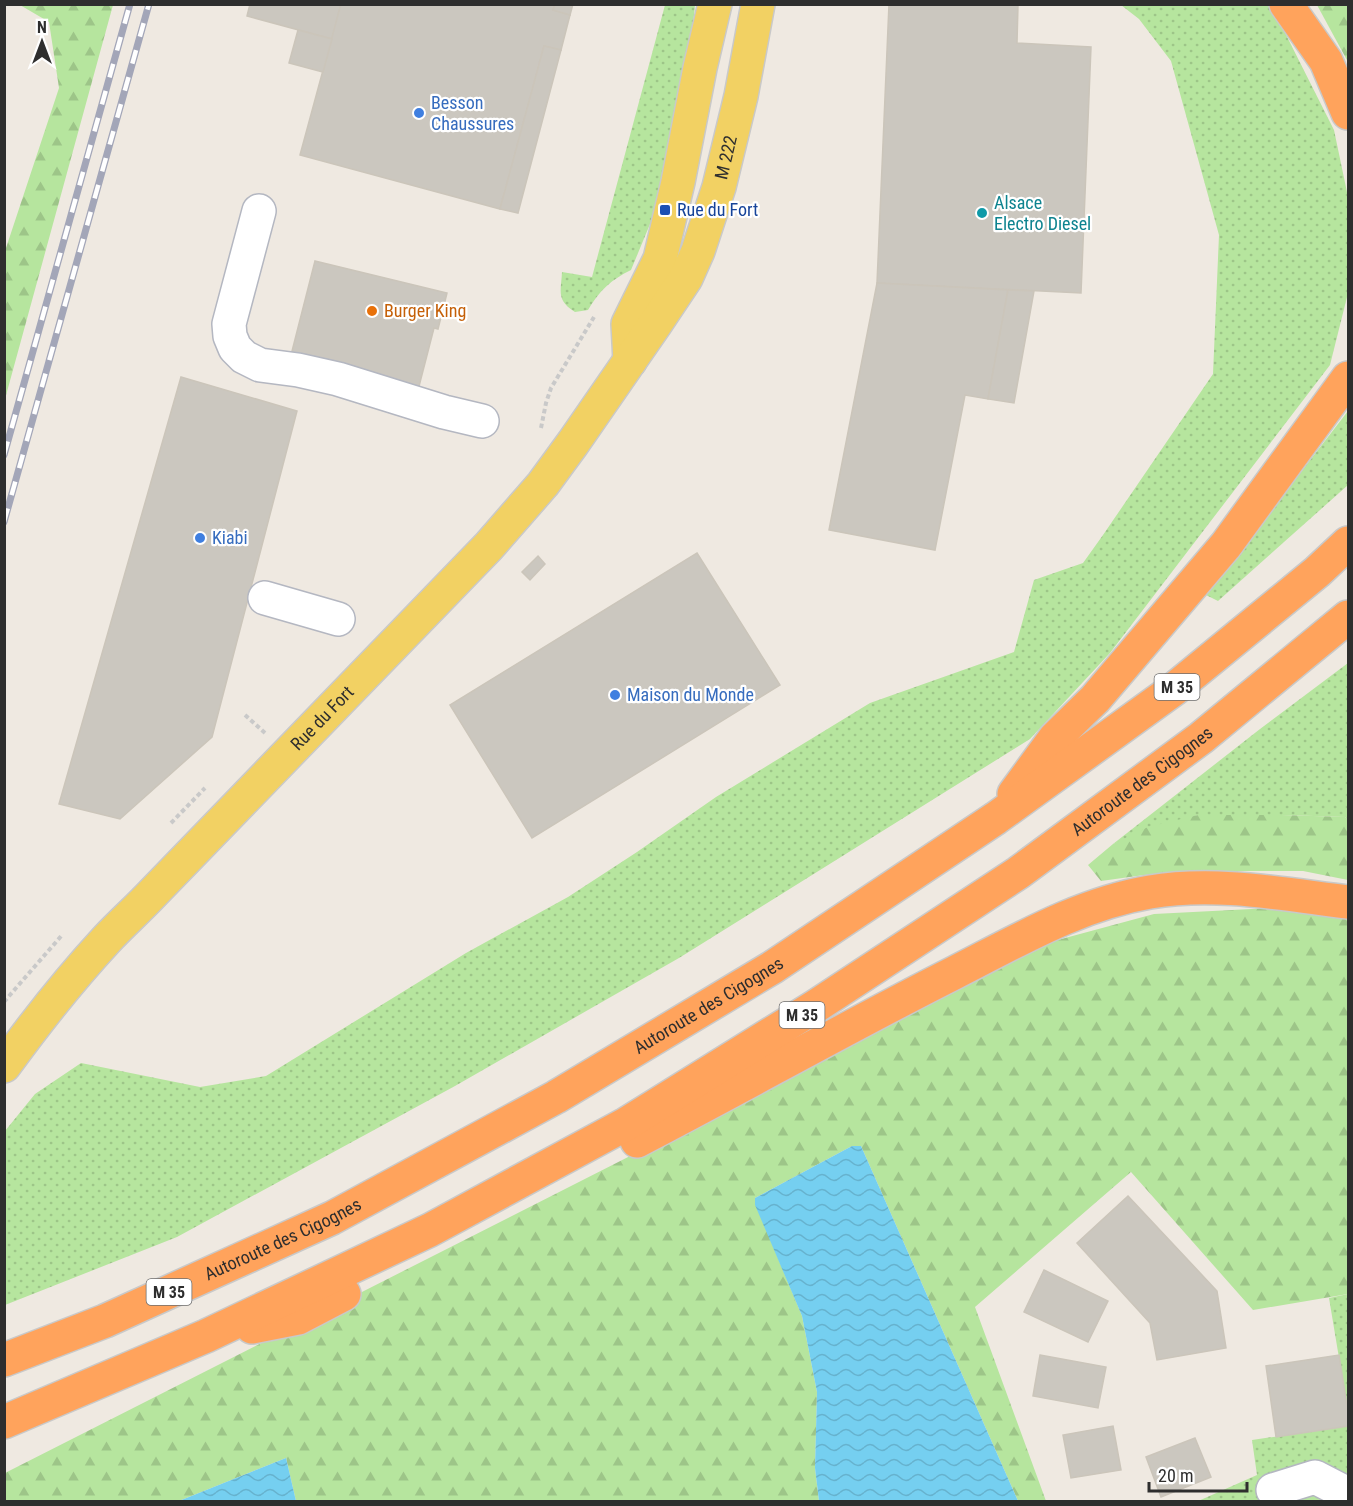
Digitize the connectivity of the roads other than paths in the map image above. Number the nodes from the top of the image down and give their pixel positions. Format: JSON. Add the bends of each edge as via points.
{"nodes":[{"id":1,"x":716,"y":4,"type":"edge"},
{"id":2,"x":758,"y":4,"type":"edge"},
{"id":3,"x":1286,"y":4,"type":"edge"},
{"id":4,"x":1348,"y":113,"type":"edge"},
{"id":5,"x":260,"y":211,"type":"dead end"},
{"id":6,"x":1348,"y":360,"type":"edge"},
{"id":7,"x":630,"y":362,"type":"junction"},
{"id":8,"x":1342,"y":387,"type":"edge"},
{"id":9,"x":482,"y":421,"type":"dead end"},
{"id":10,"x":1348,"y":543,"type":"edge"},
{"id":11,"x":265,"y":598,"type":"dead end"},
{"id":12,"x":1348,"y":617,"type":"edge"},
{"id":13,"x":338,"y":618,"type":"dead end"},
{"id":14,"x":996,"y":818,"type":"junction"},
{"id":15,"x":1348,"y":902,"type":"edge"},
{"id":16,"x":4,"y":1066,"type":"edge"},
{"id":17,"x":206,"y":1336,"type":"junction"},
{"id":18,"x":4,"y":1360,"type":"edge"},
{"id":19,"x":4,"y":1422,"type":"edge"},
{"id":20,"x":1273,"y":1490,"type":"dead end"},
{"id":21,"x":1348,"y":1494,"type":"edge"}],
"edges":[{"from":1,"to":7,"type":"main road","via":[[660,259],[628,324]]},
{"from":2,"to":7,"type":"main road","name":"M 222","via":[[719,187],[698,251],[686,278]]},
{"from":3,"to":4,"type":"highway","via":[[1326,61]]},
{"from":5,"to":9,"type":"lane","via":[[229,324],[235,348],[244,357],[260,365],[338,379]]},
{"from":6,"to":8,"type":"highway"},
{"from":7,"to":16,"type":"main road","name":"Rue du Fort","via":[[543,483],[489,546],[107,939]]},
{"from":8,"to":14,"type":"highway","via":[[1226,544],[1095,699],[1055,738]]},
{"from":10,"to":14,"type":"highway","name":"Autoroute des Cigognes","number":"M 35","via":[[1173,690]]},
{"from":11,"to":13,"type":"lane"},
{"from":12,"to":17,"type":"highway","name":"Autoroute des Cigognes","number":"M 35","via":[[1201,738],[1018,873],[806,1012],[626,1125],[430,1230]]},
{"from":14,"to":18,"type":"highway","name":"Autoroute des Cigognes","number":"M 35","via":[[773,967],[556,1098],[332,1218],[105,1321]]},
{"from":15,"to":17,"type":"highway","via":[[1204,887],[1150,892],[1059,920],[298,1318]]},
{"from":17,"to":19,"type":"highway","name":"Autoroute des Cigognes","number":"M 35"},
{"from":20,"to":21,"type":"lane","via":[[1315,1477]]}]}
